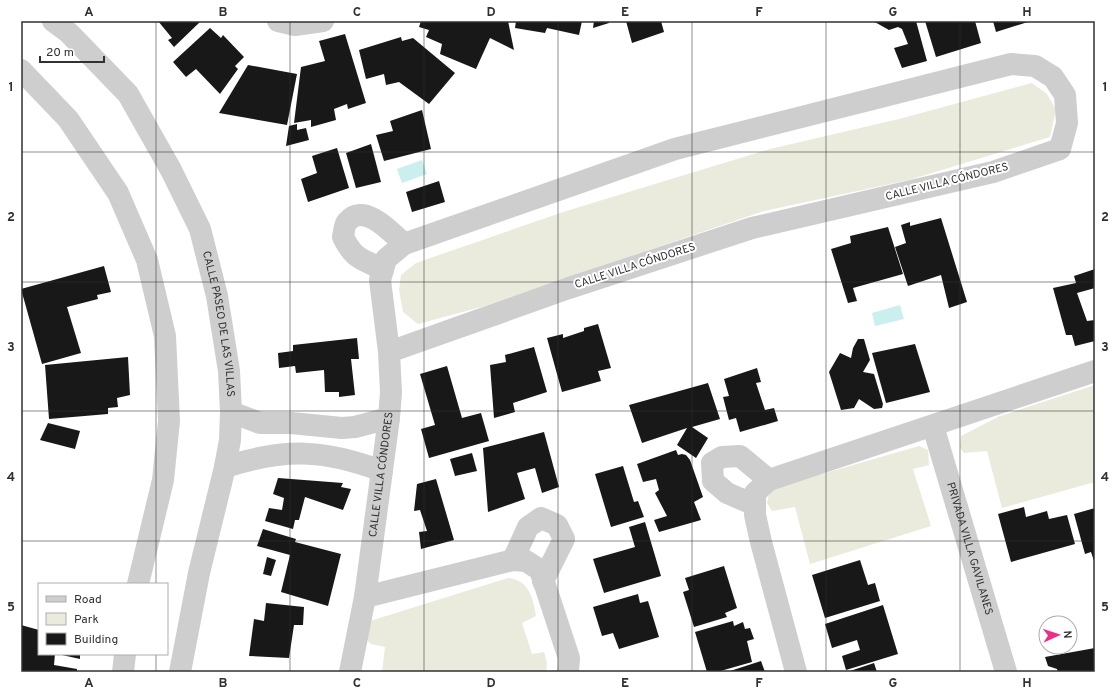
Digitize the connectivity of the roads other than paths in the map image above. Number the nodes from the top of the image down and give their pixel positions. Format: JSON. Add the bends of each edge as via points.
{"nodes":[{"id":1,"x":53,"y":21,"type":"edge"},
{"id":2,"x":278,"y":21,"type":"edge"},
{"id":3,"x":323,"y":21,"type":"edge"},
{"id":4,"x":21,"y":70,"type":"edge"},
{"id":5,"x":404,"y":244,"type":"junction"},
{"id":6,"x":383,"y":270,"type":"junction"},
{"id":7,"x":389,"y":352,"type":"junction"},
{"id":8,"x":1095,"y":371,"type":"edge"},
{"id":9,"x":231,"y":412,"type":"junction"},
{"id":10,"x":389,"y":418,"type":"junction"},
{"id":11,"x":933,"y":426,"type":"junction"},
{"id":12,"x":321,"y":427,"type":"junction"},
{"id":13,"x":319,"y":453,"type":"junction"},
{"id":14,"x":225,"y":467,"type":"junction"},
{"id":15,"x":382,"y":470,"type":"junction"},
{"id":16,"x":769,"y":480,"type":"junction"},
{"id":17,"x":755,"y":505,"type":"junction"},
{"id":18,"x":513,"y":560,"type":"junction"},
{"id":19,"x":543,"y":581,"type":"junction"},
{"id":20,"x":138,"y":583,"type":"edge"},
{"id":21,"x":365,"y":597,"type":"junction"},
{"id":22,"x":125,"y":655,"type":"edge"},
{"id":23,"x":574,"y":670,"type":"edge"},
{"id":24,"x":123,"y":672,"type":"edge"},
{"id":25,"x":180,"y":672,"type":"edge"},
{"id":26,"x":350,"y":672,"type":"edge"},
{"id":27,"x":796,"y":672,"type":"edge"},
{"id":28,"x":1006,"y":672,"type":"edge"}],
"edges":[{"from":1,"to":9,"type":"street","name":"CALLE PASEO DE LAS VILLAS","via":[[69,33],[128,94],[171,170],[200,229],[218,296],[230,370]]},
{"from":2,"to":3,"type":"street","via":[[295,25]]},
{"from":4,"to":20,"type":"street","via":[[68,119],[118,193],[146,260],[165,336],[169,421],[163,480]]},
{"from":5,"to":6,"type":"street","name":"CALLE VILLA CÓNDORES","via":[[386,259]]},
{"from":5,"to":6,"type":"street","via":[[378,221],[367,216],[354,217],[346,223],[343,237],[351,252]]},
{"from":5,"to":7,"type":"street","name":"CALLE VILLA CÓNDORES","via":[[675,149],[1011,64],[1036,66],[1053,77],[1065,95],[1067,123],[1060,149],[994,172],[752,228],[569,288]]},
{"from":6,"to":7,"type":"street","name":"CALLE VILLA CÓNDORES","via":[[380,280]]},
{"from":7,"to":10,"type":"street","name":"CALLE VILLA CÓNDORES"},
{"from":8,"to":11,"type":"street"},
{"from":9,"to":12,"type":"street","via":[[260,423],[291,423]]},
{"from":9,"to":14,"type":"street","name":"CALLE PASEO DE LAS VILLAS","via":[[230,440]]},
{"from":10,"to":12,"type":"street","via":[[355,427]]},
{"from":10,"to":15,"type":"street","name":"CALLE VILLA CÓNDORES"},
{"from":11,"to":16,"type":"street"},
{"from":11,"to":28,"type":"street","name":"PRIVADA VILLA GAVILANES"},
{"from":12,"to":13,"type":"street"},
{"from":13,"to":14,"type":"street","via":[[256,457]]},
{"from":13,"to":15,"type":"street","via":[[352,459]]},
{"from":14,"to":25,"type":"street","name":"CALLE PASEO DE LAS VILLAS","via":[[199,573]]},
{"from":15,"to":21,"type":"street","name":"CALLE VILLA CÓNDORES"},
{"from":16,"to":17,"type":"street","via":[[755,493]]},
{"from":16,"to":17,"type":"street","via":[[740,456],[722,457],[712,462],[713,481],[728,493]]},
{"from":17,"to":27,"type":"street","via":[[761,542]]},
{"from":18,"to":19,"type":"street","via":[[526,560],[540,570]]},
{"from":18,"to":19,"type":"street","via":[[528,528],[541,518],[557,525],[564,539]]},
{"from":18,"to":21,"type":"street"},
{"from":19,"to":23,"type":"street"},
{"from":21,"to":26,"type":"street","name":"CALLE VILLA CÓNDORES"},
{"from":22,"to":24,"type":"street"}]}
